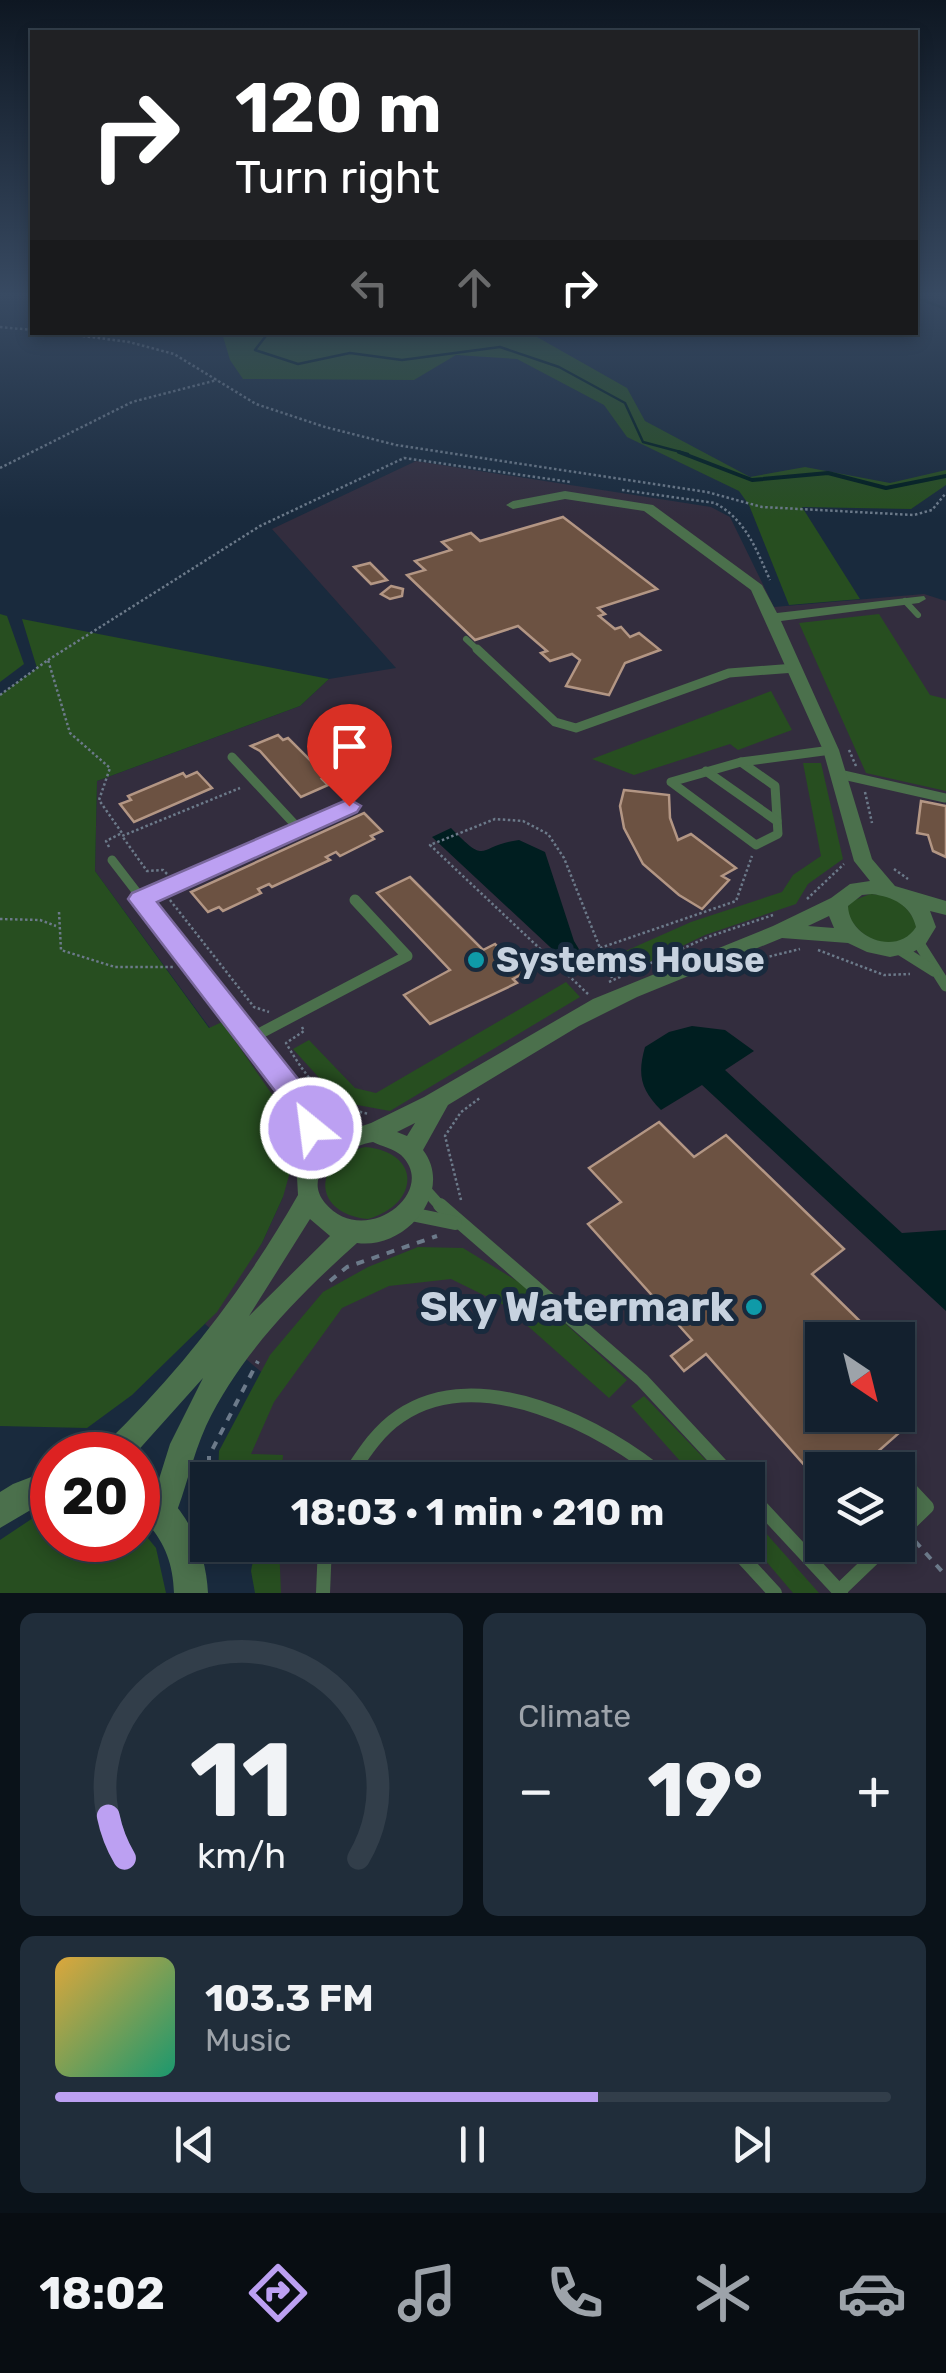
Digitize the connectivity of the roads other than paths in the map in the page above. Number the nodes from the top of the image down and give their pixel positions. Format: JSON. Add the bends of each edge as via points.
{"nodes":[{"id":1,"x":513,"y":505,"type":"dead end"},
{"id":2,"x":914,"y":605,"type":"dead end"},
{"id":3,"x":780,"y":616,"type":"junction"},
{"id":4,"x":466,"y":639,"type":"dead end"},
{"id":5,"x":795,"y":668,"type":"junction"},
{"id":6,"x":838,"y":746,"type":"junction"},
{"id":7,"x":232,"y":757,"type":"dead end"},
{"id":8,"x":739,"y":761,"type":"junction"},
{"id":9,"x":706,"y":771,"type":"junction"},
{"id":10,"x":839,"y":774,"type":"junction"},
{"id":11,"x":945,"y":798,"type":"edge"},
{"id":12,"x":349,"y":806,"type":"dead end"},
{"id":13,"x":777,"y":821,"type":"junction"},
{"id":14,"x":299,"y":829,"type":"junction"},
{"id":15,"x":112,"y":860,"type":"road end"},
{"id":16,"x":855,"y":861,"type":"junction"},
{"id":17,"x":857,"y":889,"type":"junction"},
{"id":18,"x":888,"y":889,"type":"junction"},
{"id":19,"x":911,"y":890,"type":"junction"},
{"id":20,"x":141,"y":899,"type":"junction"},
{"id":21,"x":355,"y":900,"type":"dead end"},
{"id":22,"x":838,"y":903,"type":"junction"},
{"id":23,"x":946,"y":908,"type":"edge"},
{"id":24,"x":780,"y":923,"type":"junction"},
{"id":25,"x":922,"y":935,"type":"edge"},
{"id":26,"x":851,"y":936,"type":"junction"},
{"id":27,"x":936,"y":972,"type":"junction"},
{"id":28,"x":946,"y":986,"type":"edge"},
{"id":29,"x":251,"y":1038,"type":"junction"},
{"id":30,"x":441,"y":1099,"type":"junction"},
{"id":31,"x":300,"y":1102,"type":"junction"},
{"id":32,"x":365,"y":1127,"type":"junction"},
{"id":33,"x":412,"y":1149,"type":"junction"},
{"id":34,"x":316,"y":1158,"type":"junction"},
{"id":35,"x":424,"y":1188,"type":"junction"},
{"id":36,"x":308,"y":1197,"type":"junction"},
{"id":37,"x":410,"y":1214,"type":"junction"},
{"id":38,"x":457,"y":1224,"type":"junction"},
{"id":39,"x":352,"y":1232,"type":"junction"},
{"id":40,"x":138,"y":1432,"type":"edge"},
{"id":41,"x":355,"y":1462,"type":"edge"},
{"id":42,"x":640,"y":1462,"type":"edge"},
{"id":43,"x":718,"y":1462,"type":"edge"},
{"id":44,"x":160,"y":1485,"type":"edge"},
{"id":45,"x":915,"y":1494,"type":"edge"},
{"id":46,"x":765,"y":1512,"type":"edge"},
{"id":47,"x":160,"y":1514,"type":"edge"},
{"id":48,"x":915,"y":1519,"type":"edge"},
{"id":49,"x":324,"y":1562,"type":"edge"},
{"id":50,"x":747,"y":1562,"type":"edge"},
{"id":51,"x":870,"y":1562,"type":"edge"},
{"id":52,"x":840,"y":1592,"type":"edge"},
{"id":53,"x":190,"y":1593,"type":"edge"},
{"id":54,"x":323,"y":1593,"type":"edge"},
{"id":55,"x":775,"y":1593,"type":"edge"}],
"edges":[{"from":1,"to":3,"type":"street","via":[[565,495],[648,508],[757,588]]},
{"from":2,"to":3,"type":"street"},
{"from":3,"to":5,"type":"street"},
{"from":4,"to":5,"type":"lane","via":[[555,722],[576,728],[730,674]]},
{"from":5,"to":6,"type":"street"},
{"from":6,"to":8,"type":"lane"},
{"from":6,"to":10,"type":"street"},
{"from":7,"to":14,"type":"lane"},
{"from":8,"to":9,"type":"lane"},
{"from":8,"to":13,"type":"lane","via":[[775,786]]},
{"from":9,"to":13,"type":"lane"},
{"from":9,"to":13,"type":"lane","via":[[671,782],[756,845],[778,834]]},
{"from":10,"to":11,"type":"lane"},
{"from":10,"to":16,"type":"street"},
{"from":12,"to":14,"type":"lane"},
{"from":14,"to":20,"type":"lane"},
{"from":15,"to":20,"type":"lane"},
{"from":16,"to":17,"type":"street"},
{"from":16,"to":18,"type":"street"},
{"from":17,"to":18,"type":"street"},
{"from":17,"to":22,"type":"street"},
{"from":18,"to":19,"type":"street"},
{"from":19,"to":23,"type":"street"},
{"from":19,"to":25,"type":"street","via":[[924,916]]},
{"from":20,"to":29,"type":"lane"},
{"from":21,"to":29,"type":"lane","via":[[406,956]]},
{"from":22,"to":24,"type":"street"},
{"from":22,"to":26,"type":"street","via":[[838,920]]},
{"from":24,"to":26,"type":"street"},
{"from":24,"to":30,"type":"street","via":[[599,1006]]},
{"from":25,"to":26,"type":"street","via":[[882,949]]},
{"from":25,"to":27,"type":"lane"},
{"from":25,"to":27,"type":"lane"},
{"from":27,"to":28,"type":"lane"},
{"from":29,"to":31,"type":"lane"},
{"from":30,"to":32,"type":"street"},
{"from":30,"to":33,"type":"street"},
{"from":31,"to":32,"type":"lane","via":[[324,1121]]},
{"from":31,"to":34,"type":"lane"},
{"from":32,"to":33,"type":"street"},
{"from":32,"to":34,"type":"street"},
{"from":33,"to":35,"type":"street"},
{"from":34,"to":36,"type":"street"},
{"from":35,"to":37,"type":"street"},
{"from":35,"to":38,"type":"lane"},
{"from":36,"to":39,"type":"street","via":[[320,1216]]},
{"from":36,"to":40,"type":"street","via":[[280,1252]]},
{"from":37,"to":38,"type":"lane"},
{"from":37,"to":39,"type":"street","via":[[383,1230]]},
{"from":38,"to":43,"type":"lane","via":[[642,1380]]},
{"from":39,"to":44,"type":"street","via":[[303,1274],[240,1346]]},
{"from":41,"to":42,"type":"lane","via":[[406,1410],[473,1392],[530,1402],[588,1426]]},
{"from":45,"to":48,"type":"lane","via":[[927,1507]]},
{"from":46,"to":52,"type":"lane"},
{"from":47,"to":53,"type":"street","via":[[182,1541]]},
{"from":49,"to":54,"type":"lane"},
{"from":50,"to":55,"type":"lane"},
{"from":51,"to":52,"type":"lane"}]}
